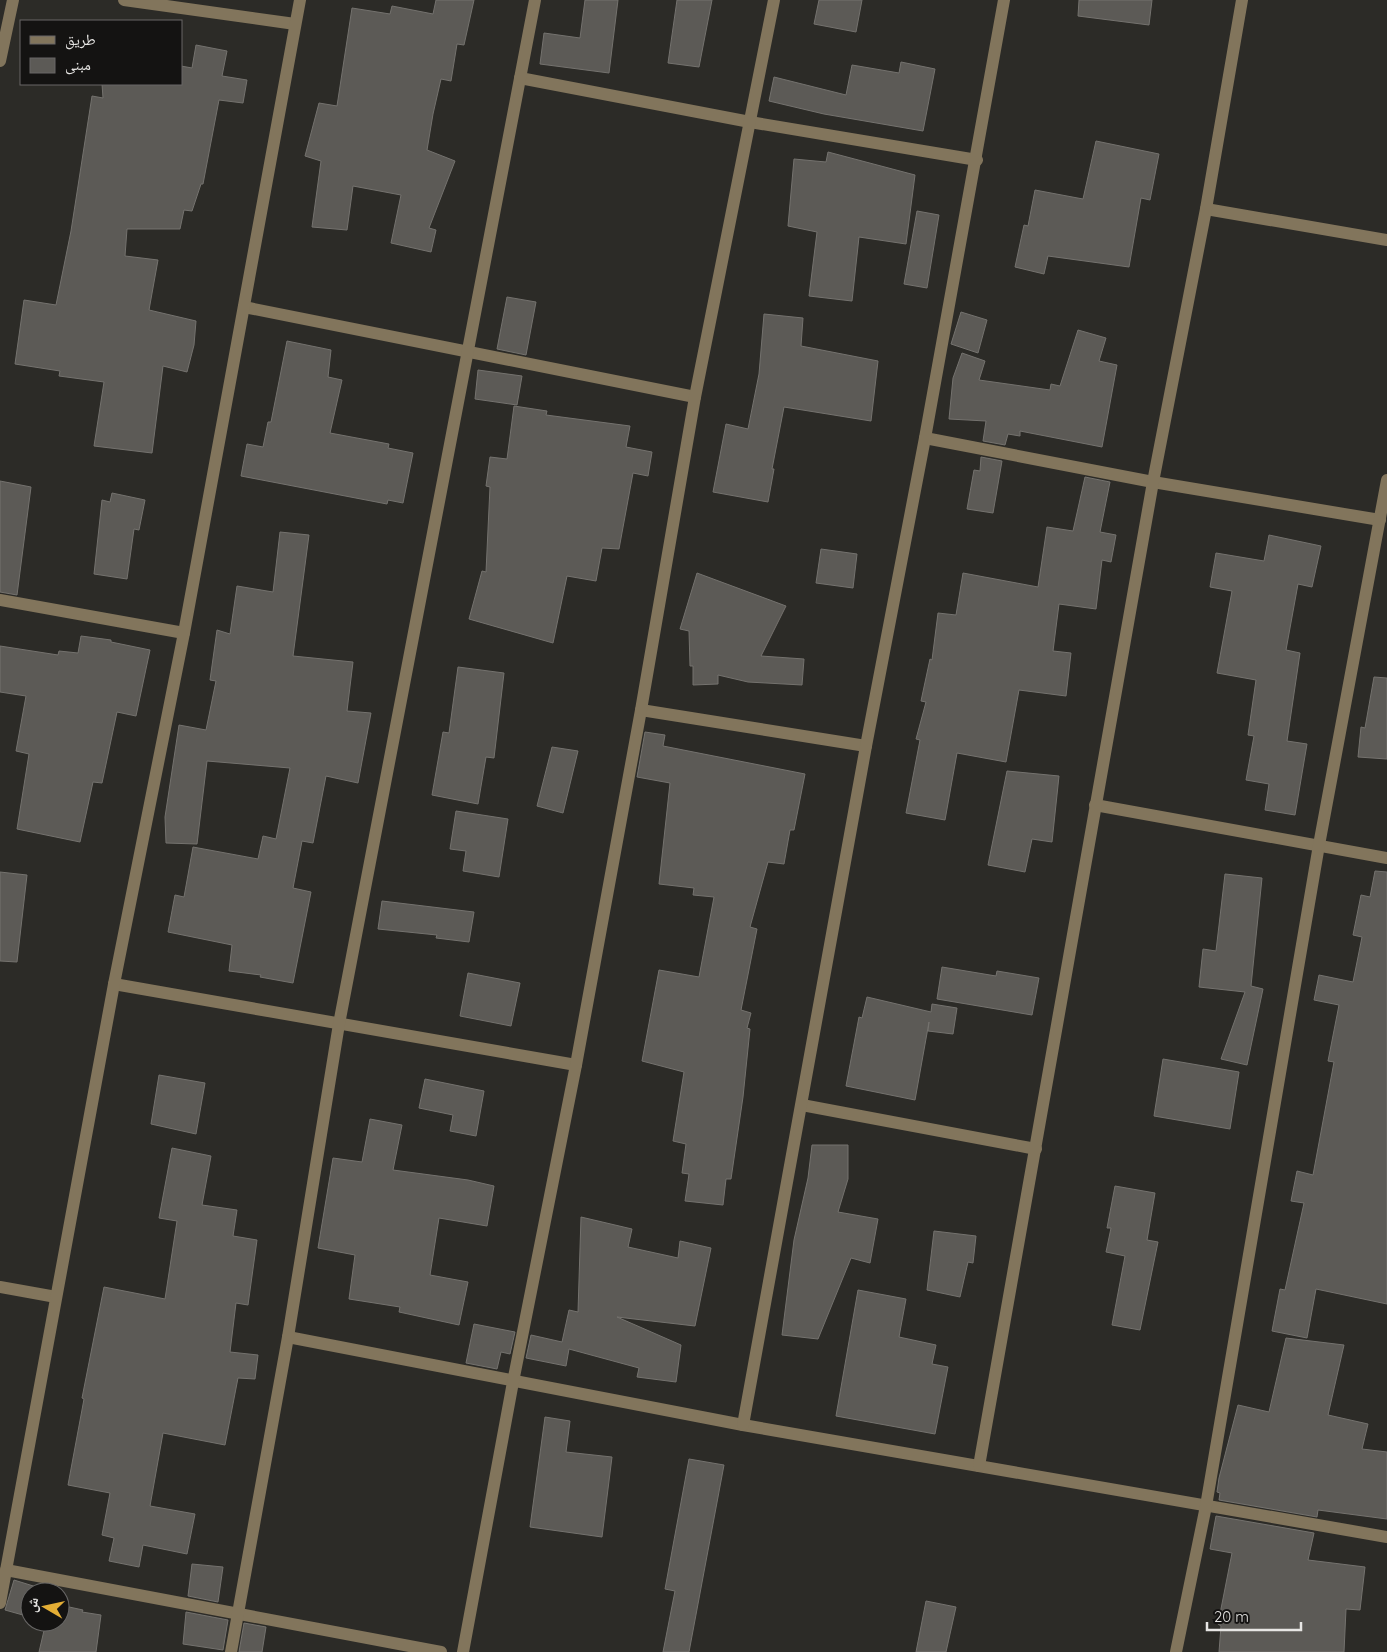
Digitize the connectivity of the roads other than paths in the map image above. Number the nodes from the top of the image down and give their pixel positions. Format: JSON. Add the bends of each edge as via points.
{"nodes":[{"id":1,"x":13,"y":0,"type":"edge"},
{"id":2,"x":124,"y":0,"type":"edge"},
{"id":3,"x":300,"y":0,"type":"edge"},
{"id":4,"x":535,"y":0,"type":"edge"},
{"id":5,"x":774,"y":0,"type":"edge"},
{"id":6,"x":1004,"y":0,"type":"edge"},
{"id":7,"x":1242,"y":0,"type":"edge"},
{"id":8,"x":296,"y":24,"type":"junction"},
{"id":9,"x":0,"y":57,"type":"edge"},
{"id":10,"x":520,"y":78,"type":"junction"},
{"id":11,"x":750,"y":122,"type":"junction"},
{"id":12,"x":977,"y":160,"type":"junction"},
{"id":13,"x":1206,"y":209,"type":"junction"},
{"id":14,"x":1387,"y":240,"type":"edge"},
{"id":15,"x":244,"y":307,"type":"junction"},
{"id":16,"x":468,"y":351,"type":"junction"},
{"id":17,"x":695,"y":397,"type":"junction"},
{"id":18,"x":925,"y":438,"type":"junction"},
{"id":19,"x":1387,"y":480,"type":"edge"},
{"id":20,"x":1153,"y":482,"type":"junction"},
{"id":21,"x":1380,"y":520,"type":"junction"},
{"id":22,"x":0,"y":600,"type":"edge"},
{"id":23,"x":184,"y":633,"type":"junction"},
{"id":24,"x":641,"y":710,"type":"junction"},
{"id":25,"x":866,"y":746,"type":"junction"},
{"id":26,"x":1095,"y":805,"type":"junction"},
{"id":27,"x":1319,"y":845,"type":"junction"},
{"id":28,"x":1387,"y":858,"type":"edge"},
{"id":29,"x":114,"y":984,"type":"junction"},
{"id":30,"x":340,"y":1024,"type":"junction"},
{"id":31,"x":576,"y":1065,"type":"junction"},
{"id":32,"x":802,"y":1105,"type":"junction"},
{"id":33,"x":1036,"y":1149,"type":"junction"},
{"id":34,"x":0,"y":1287,"type":"edge"},
{"id":35,"x":56,"y":1297,"type":"junction"},
{"id":36,"x":288,"y":1337,"type":"junction"},
{"id":37,"x":513,"y":1382,"type":"junction"},
{"id":38,"x":744,"y":1425,"type":"junction"},
{"id":39,"x":979,"y":1466,"type":"junction"},
{"id":40,"x":1206,"y":1506,"type":"junction"},
{"id":41,"x":1387,"y":1537,"type":"edge"},
{"id":42,"x":6,"y":1570,"type":"junction"},
{"id":43,"x":0,"y":1603,"type":"edge"},
{"id":44,"x":238,"y":1614,"type":"junction"},
{"id":45,"x":231,"y":1652,"type":"edge"},
{"id":46,"x":441,"y":1652,"type":"edge"},
{"id":47,"x":463,"y":1652,"type":"edge"},
{"id":48,"x":1176,"y":1652,"type":"edge"}],
"edges":[{"from":1,"to":9,"type":"street"},
{"from":2,"to":8,"type":"street"},
{"from":3,"to":8,"type":"street"},
{"from":4,"to":10,"type":"street"},
{"from":5,"to":11,"type":"street"},
{"from":6,"to":12,"type":"street"},
{"from":7,"to":13,"type":"street"},
{"from":8,"to":15,"type":"street"},
{"from":10,"to":11,"type":"street"},
{"from":10,"to":16,"type":"street"},
{"from":11,"to":12,"type":"street"},
{"from":11,"to":17,"type":"street"},
{"from":12,"to":18,"type":"street"},
{"from":13,"to":14,"type":"street"},
{"from":13,"to":20,"type":"street"},
{"from":15,"to":16,"type":"street"},
{"from":15,"to":23,"type":"street"},
{"from":16,"to":17,"type":"street"},
{"from":16,"to":30,"type":"street"},
{"from":17,"to":24,"type":"street"},
{"from":18,"to":20,"type":"street"},
{"from":18,"to":25,"type":"street"},
{"from":19,"to":21,"type":"street"},
{"from":20,"to":21,"type":"street"},
{"from":20,"to":26,"type":"street"},
{"from":21,"to":27,"type":"street"},
{"from":22,"to":23,"type":"street"},
{"from":23,"to":29,"type":"street"},
{"from":24,"to":25,"type":"street"},
{"from":24,"to":31,"type":"street"},
{"from":25,"to":32,"type":"street"},
{"from":26,"to":27,"type":"street"},
{"from":26,"to":33,"type":"street"},
{"from":27,"to":28,"type":"street"},
{"from":27,"to":40,"type":"street"},
{"from":29,"to":30,"type":"street"},
{"from":29,"to":35,"type":"street"},
{"from":30,"to":31,"type":"street"},
{"from":30,"to":36,"type":"street"},
{"from":31,"to":37,"type":"street"},
{"from":32,"to":33,"type":"street"},
{"from":32,"to":38,"type":"street"},
{"from":33,"to":39,"type":"street"},
{"from":34,"to":35,"type":"street"},
{"from":35,"to":42,"type":"street"},
{"from":36,"to":37,"type":"street"},
{"from":36,"to":44,"type":"street"},
{"from":37,"to":38,"type":"street"},
{"from":37,"to":47,"type":"street"},
{"from":38,"to":39,"type":"street"},
{"from":39,"to":40,"type":"street"},
{"from":40,"to":41,"type":"street"},
{"from":40,"to":48,"type":"street"},
{"from":42,"to":43,"type":"street"},
{"from":42,"to":44,"type":"street"},
{"from":44,"to":45,"type":"street"},
{"from":44,"to":46,"type":"street"}]}
